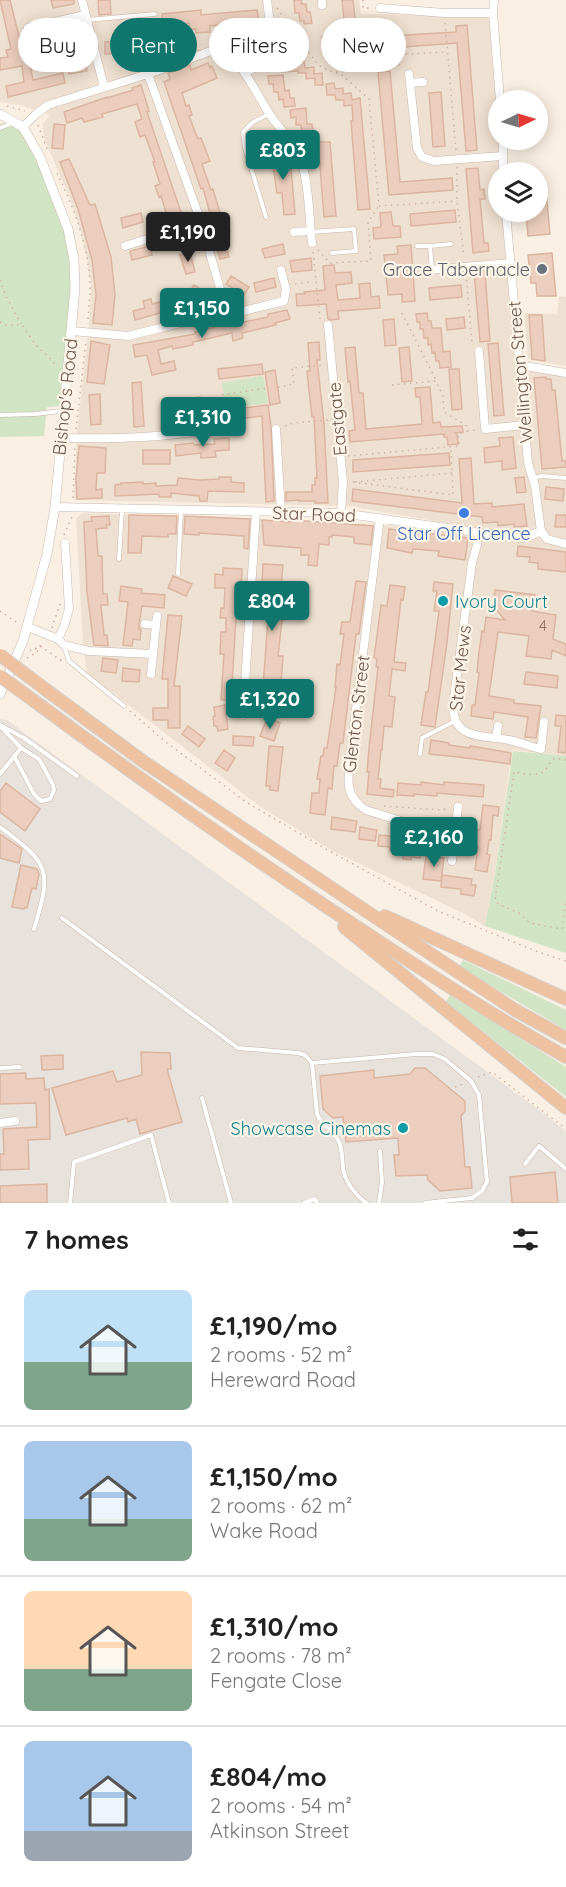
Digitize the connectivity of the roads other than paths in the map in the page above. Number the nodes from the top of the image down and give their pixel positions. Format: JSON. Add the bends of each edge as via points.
{"nodes":[{"id":1,"x":82,"y":0,"type":"edge"},
{"id":2,"x":267,"y":0,"type":"edge"},
{"id":3,"x":494,"y":0,"type":"edge"},
{"id":4,"x":382,"y":8,"type":"road end"},
{"id":5,"x":494,"y":13,"type":"junction"},
{"id":6,"x":155,"y":14,"type":"dead end"},
{"id":7,"x":86,"y":17,"type":"junction"},
{"id":8,"x":81,"y":18,"type":"edge"},
{"id":9,"x":148,"y":74,"type":"junction"},
{"id":10,"x":245,"y":74,"type":"junction"},
{"id":11,"x":409,"y":74,"type":"road end"},
{"id":12,"x":423,"y":82,"type":"dead end"},
{"id":13,"x":410,"y":83,"type":"junction"},
{"id":14,"x":104,"y":87,"type":"junction"},
{"id":15,"x":499,"y":90,"type":"edge"},
{"id":16,"x":0,"y":114,"type":"edge"},
{"id":17,"x":269,"y":114,"type":"junction"},
{"id":18,"x":19,"y":125,"type":"junction"},
{"id":19,"x":0,"y":128,"type":"edge"},
{"id":20,"x":502,"y":150,"type":"edge"},
{"id":21,"x":502,"y":156,"type":"junction"},
{"id":22,"x":502,"y":162,"type":"edge"},
{"id":23,"x":266,"y":217,"type":"dead end"},
{"id":24,"x":201,"y":222,"type":"junction"},
{"id":25,"x":507,"y":222,"type":"edge"},
{"id":26,"x":294,"y":232,"type":"dead end"},
{"id":27,"x":311,"y":232,"type":"junction"},
{"id":28,"x":312,"y":243,"type":"road end"},
{"id":29,"x":452,"y":244,"type":"dead end"},
{"id":30,"x":125,"y":246,"type":"dead end"},
{"id":31,"x":417,"y":246,"type":"dead end"},
{"id":32,"x":430,"y":246,"type":"junction"},
{"id":33,"x":332,"y":253,"type":"dead end"},
{"id":34,"x":510,"y":263,"type":"junction"},
{"id":35,"x":430,"y":269,"type":"joint"},
{"id":36,"x":281,"y":270,"type":"dead end"},
{"id":37,"x":227,"y":313,"type":"junction"},
{"id":38,"x":325,"y":326,"type":"road end"},
{"id":39,"x":72,"y":331,"type":"junction"},
{"id":40,"x":478,"y":351,"type":"road end"},
{"id":41,"x":520,"y":365,"type":"junction"},
{"id":42,"x":566,"y":374,"type":"edge"},
{"id":43,"x":221,"y":405,"type":"road end"},
{"id":44,"x":63,"y":411,"type":"junction"},
{"id":45,"x":0,"y":414,"type":"edge"},
{"id":46,"x":525,"y":425,"type":"junction"},
{"id":47,"x":276,"y":429,"type":"road end"},
{"id":48,"x":61,"y":438,"type":"junction"},
{"id":49,"x":532,"y":478,"type":"junction"},
{"id":50,"x":566,"y":478,"type":"edge"},
{"id":51,"x":55,"y":507,"type":"junction"},
{"id":52,"x":123,"y":508,"type":"junction"},
{"id":53,"x":181,"y":510,"type":"junction"},
{"id":54,"x":256,"y":512,"type":"junction"},
{"id":55,"x":281,"y":512,"type":"junction"},
{"id":56,"x":341,"y":513,"type":"junction"},
{"id":57,"x":380,"y":518,"type":"junction"},
{"id":58,"x":541,"y":531,"type":"junction"},
{"id":59,"x":479,"y":532,"type":"junction"},
{"id":60,"x":65,"y":543,"type":"dead end"},
{"id":61,"x":566,"y":544,"type":"edge"},
{"id":62,"x":119,"y":559,"type":"dead end"},
{"id":63,"x":177,"y":574,"type":"dead end"},
{"id":64,"x":157,"y":615,"type":"dead end"},
{"id":65,"x":145,"y":624,"type":"dead end"},
{"id":66,"x":156,"y":625,"type":"junction"},
{"id":67,"x":24,"y":626,"type":"junction"},
{"id":68,"x":58,"y":639,"type":"junction"},
{"id":69,"x":64,"y":645,"type":"junction"},
{"id":70,"x":153,"y":654,"type":"junction"},
{"id":71,"x":0,"y":655,"type":"edge"},
{"id":72,"x":151,"y":674,"type":"dead end"},
{"id":73,"x":0,"y":676,"type":"edge"},
{"id":74,"x":0,"y":694,"type":"edge"},
{"id":75,"x":123,"y":706,"type":"road end"},
{"id":76,"x":243,"y":715,"type":"dead end"},
{"id":77,"x":455,"y":721,"type":"junction"},
{"id":78,"x":544,"y":722,"type":"dead end"},
{"id":79,"x":0,"y":725,"type":"edge"},
{"id":80,"x":498,"y":726,"type":"dead end"},
{"id":81,"x":496,"y":738,"type":"junction"},
{"id":82,"x":21,"y":748,"type":"junction"},
{"id":83,"x":420,"y":754,"type":"dead end"},
{"id":84,"x":14,"y":756,"type":"junction"},
{"id":85,"x":0,"y":774,"type":"edge"},
{"id":86,"x":77,"y":776,"type":"dead end"},
{"id":87,"x":458,"y":807,"type":"road end"},
{"id":88,"x":0,"y":827,"type":"edge"},
{"id":89,"x":455,"y":838,"type":"junction"},
{"id":90,"x":452,"y":861,"type":"dead end"},
{"id":91,"x":296,"y":888,"type":"junction"},
{"id":92,"x":348,"y":899,"type":"junction"},
{"id":93,"x":62,"y":918,"type":"dead end"},
{"id":94,"x":34,"y":929,"type":"dead end"},
{"id":95,"x":566,"y":999,"type":"edge"},
{"id":96,"x":566,"y":1038,"type":"edge"},
{"id":97,"x":566,"y":1058,"type":"edge"},
{"id":98,"x":312,"y":1063,"type":"junction"},
{"id":99,"x":20,"y":1067,"type":"dead end"},
{"id":100,"x":0,"y":1068,"type":"edge"},
{"id":101,"x":202,"y":1098,"type":"dead end"},
{"id":102,"x":566,"y":1108,"type":"edge"},
{"id":103,"x":15,"y":1121,"type":"dead end"},
{"id":104,"x":0,"y":1123,"type":"edge"},
{"id":105,"x":380,"y":1151,"type":"dead end"},
{"id":106,"x":525,"y":1164,"type":"dead end"},
{"id":107,"x":566,"y":1169,"type":"edge"},
{"id":108,"x":70,"y":1203,"type":"edge"},
{"id":109,"x":169,"y":1203,"type":"edge"},
{"id":110,"x":231,"y":1203,"type":"edge"},
{"id":111,"x":304,"y":1203,"type":"edge"},
{"id":112,"x":317,"y":1203,"type":"edge"},
{"id":113,"x":367,"y":1203,"type":"edge"},
{"id":114,"x":379,"y":1203,"type":"edge"},
{"id":115,"x":425,"y":1203,"type":"edge"}],
"edges":[{"from":1,"to":7,"type":"street"},
{"from":2,"to":10,"type":"street","via":[[272,41],[269,56]]},
{"from":3,"to":5,"type":"street"},
{"from":4,"to":5,"type":"street"},
{"from":5,"to":15,"type":"street"},
{"from":6,"to":7,"type":"lane"},
{"from":7,"to":8,"type":"street"},
{"from":7,"to":14,"type":"street"},
{"from":9,"to":10,"type":"street","via":[[222,50]]},
{"from":9,"to":14,"type":"street"},
{"from":9,"to":24,"type":"street"},
{"from":10,"to":17,"type":"street"},
{"from":11,"to":13,"type":"street"},
{"from":12,"to":13,"type":"street"},
{"from":13,"to":21,"type":"street","via":[[419,154],[430,160]]},
{"from":14,"to":18,"type":"street","via":[[48,105]]},
{"from":16,"to":18,"type":"street"},
{"from":17,"to":23,"type":"lane","via":[[243,132]]},
{"from":17,"to":27,"type":"street","via":[[299,155],[306,176]]},
{"from":18,"to":19,"type":"lane"},
{"from":18,"to":39,"type":"street","name":"Bishop's Road","via":[[40,157],[68,228],[74,260]]},
{"from":20,"to":21,"type":"street"},
{"from":21,"to":22,"type":"street"},
{"from":24,"to":30,"type":"street"},
{"from":24,"to":37,"type":"street"},
{"from":25,"to":34,"type":"street","name":"Wellington Street"},
{"from":26,"to":27,"type":"street"},
{"from":27,"to":28,"type":"street"},
{"from":27,"to":33,"type":"lane","via":[[354,229],[356,251]]},
{"from":29,"to":32,"type":"lane"},
{"from":31,"to":32,"type":"lane"},
{"from":32,"to":35,"type":"lane"},
{"from":34,"to":35,"type":"street"},
{"from":34,"to":41,"type":"street","name":"Wellington Street"},
{"from":36,"to":37,"type":"street","via":[[286,289],[284,301]]},
{"from":37,"to":39,"type":"street","via":[[128,336]]},
{"from":38,"to":56,"type":"street","name":"Eastgate","via":[[338,419]]},
{"from":39,"to":44,"type":"street","name":"Bishop's Road"},
{"from":40,"to":46,"type":"street","via":[[484,429]]},
{"from":41,"to":42,"type":"street"},
{"from":41,"to":46,"type":"street","name":"Wellington Street"},
{"from":43,"to":48,"type":"street","via":[[224,427],[195,433],[125,439]]},
{"from":44,"to":45,"type":"lane"},
{"from":44,"to":48,"type":"street","name":"Bishop's Road"},
{"from":46,"to":49,"type":"street","name":"Wellington Street"},
{"from":47,"to":55,"type":"street"},
{"from":48,"to":51,"type":"street","name":"Bishop's Road"},
{"from":49,"to":50,"type":"lane"},
{"from":49,"to":58,"type":"street","name":"Wellington Street"},
{"from":51,"to":52,"type":"street","name":"Star Road"},
{"from":51,"to":67,"type":"street","name":"Bishop's Road","via":[[44,567]]},
{"from":52,"to":53,"type":"street","name":"Star Road"},
{"from":52,"to":62,"type":"lane"},
{"from":53,"to":54,"type":"street","name":"Star Road"},
{"from":53,"to":63,"type":"lane"},
{"from":54,"to":55,"type":"street","name":"Star Road"},
{"from":54,"to":76,"type":"street"},
{"from":55,"to":56,"type":"street","name":"Star Road"},
{"from":56,"to":57,"type":"street","name":"Star Road"},
{"from":57,"to":59,"type":"street","name":"Star Road"},
{"from":57,"to":89,"type":"street","name":"Glenton Street","via":[[349,792],[357,805],[366,810]]},
{"from":58,"to":59,"type":"street","name":"Star Road","via":[[525,538]]},
{"from":58,"to":61,"type":"street","via":[[547,539]]},
{"from":59,"to":77,"type":"street","name":"Star Mews","via":[[453,705]]},
{"from":60,"to":68,"type":"street","via":[[69,609]]},
{"from":64,"to":66,"type":"street"},
{"from":65,"to":66,"type":"street"},
{"from":66,"to":70,"type":"street"},
{"from":67,"to":68,"type":"street"},
{"from":67,"to":74,"type":"street","name":"Bishop's Road"},
{"from":68,"to":69,"type":"street"},
{"from":69,"to":70,"type":"street","via":[[110,654]]},
{"from":69,"to":75,"type":"lane","via":[[69,661]]},
{"from":70,"to":72,"type":"street"},
{"from":71,"to":92,"type":"highway","bridge":true,"via":[[144,762]]},
{"from":73,"to":91,"type":"highway","bridge":true},
{"from":77,"to":81,"type":"street","name":"Star Mews","via":[[474,735]]},
{"from":77,"to":83,"type":"lane","via":[[423,738]]},
{"from":78,"to":81,"type":"street","name":"Star Mews","via":[[541,748]]},
{"from":79,"to":82,"type":"lane"},
{"from":79,"to":86,"type":"lane"},
{"from":80,"to":81,"type":"street"},
{"from":82,"to":84,"type":"lane"},
{"from":82,"to":84,"type":"lane","via":[[39,759],[53,784],[50,799],[41,801],[34,794]]},
{"from":84,"to":85,"type":"lane"},
{"from":87,"to":89,"type":"street"},
{"from":88,"to":94,"type":"lane","via":[[42,866],[46,886]]},
{"from":89,"to":90,"type":"street"},
{"from":91,"to":97,"type":"highway"},
{"from":91,"to":102,"type":"highway"},
{"from":92,"to":95,"type":"highway"},
{"from":92,"to":96,"type":"highway","via":[[515,1010]]},
{"from":93,"to":98,"type":"lane","via":[[238,1048],[298,1053]]},
{"from":98,"to":113,"type":"lane","via":[[316,1114],[338,1141],[349,1183]]},
{"from":98,"to":115,"type":"lane","via":[[433,1054],[471,1081],[479,1095],[487,1182],[472,1197]]},
{"from":99,"to":100,"type":"lane"},
{"from":101,"to":110,"type":"lane"},
{"from":103,"to":104,"type":"street"},
{"from":105,"to":114,"type":"lane"},
{"from":106,"to":107,"type":"lane","via":[[539,1146]]},
{"from":108,"to":109,"type":"lane","via":[[74,1162],[152,1135]]},
{"from":111,"to":112,"type":"lane","via":[[315,1199]]}]}
